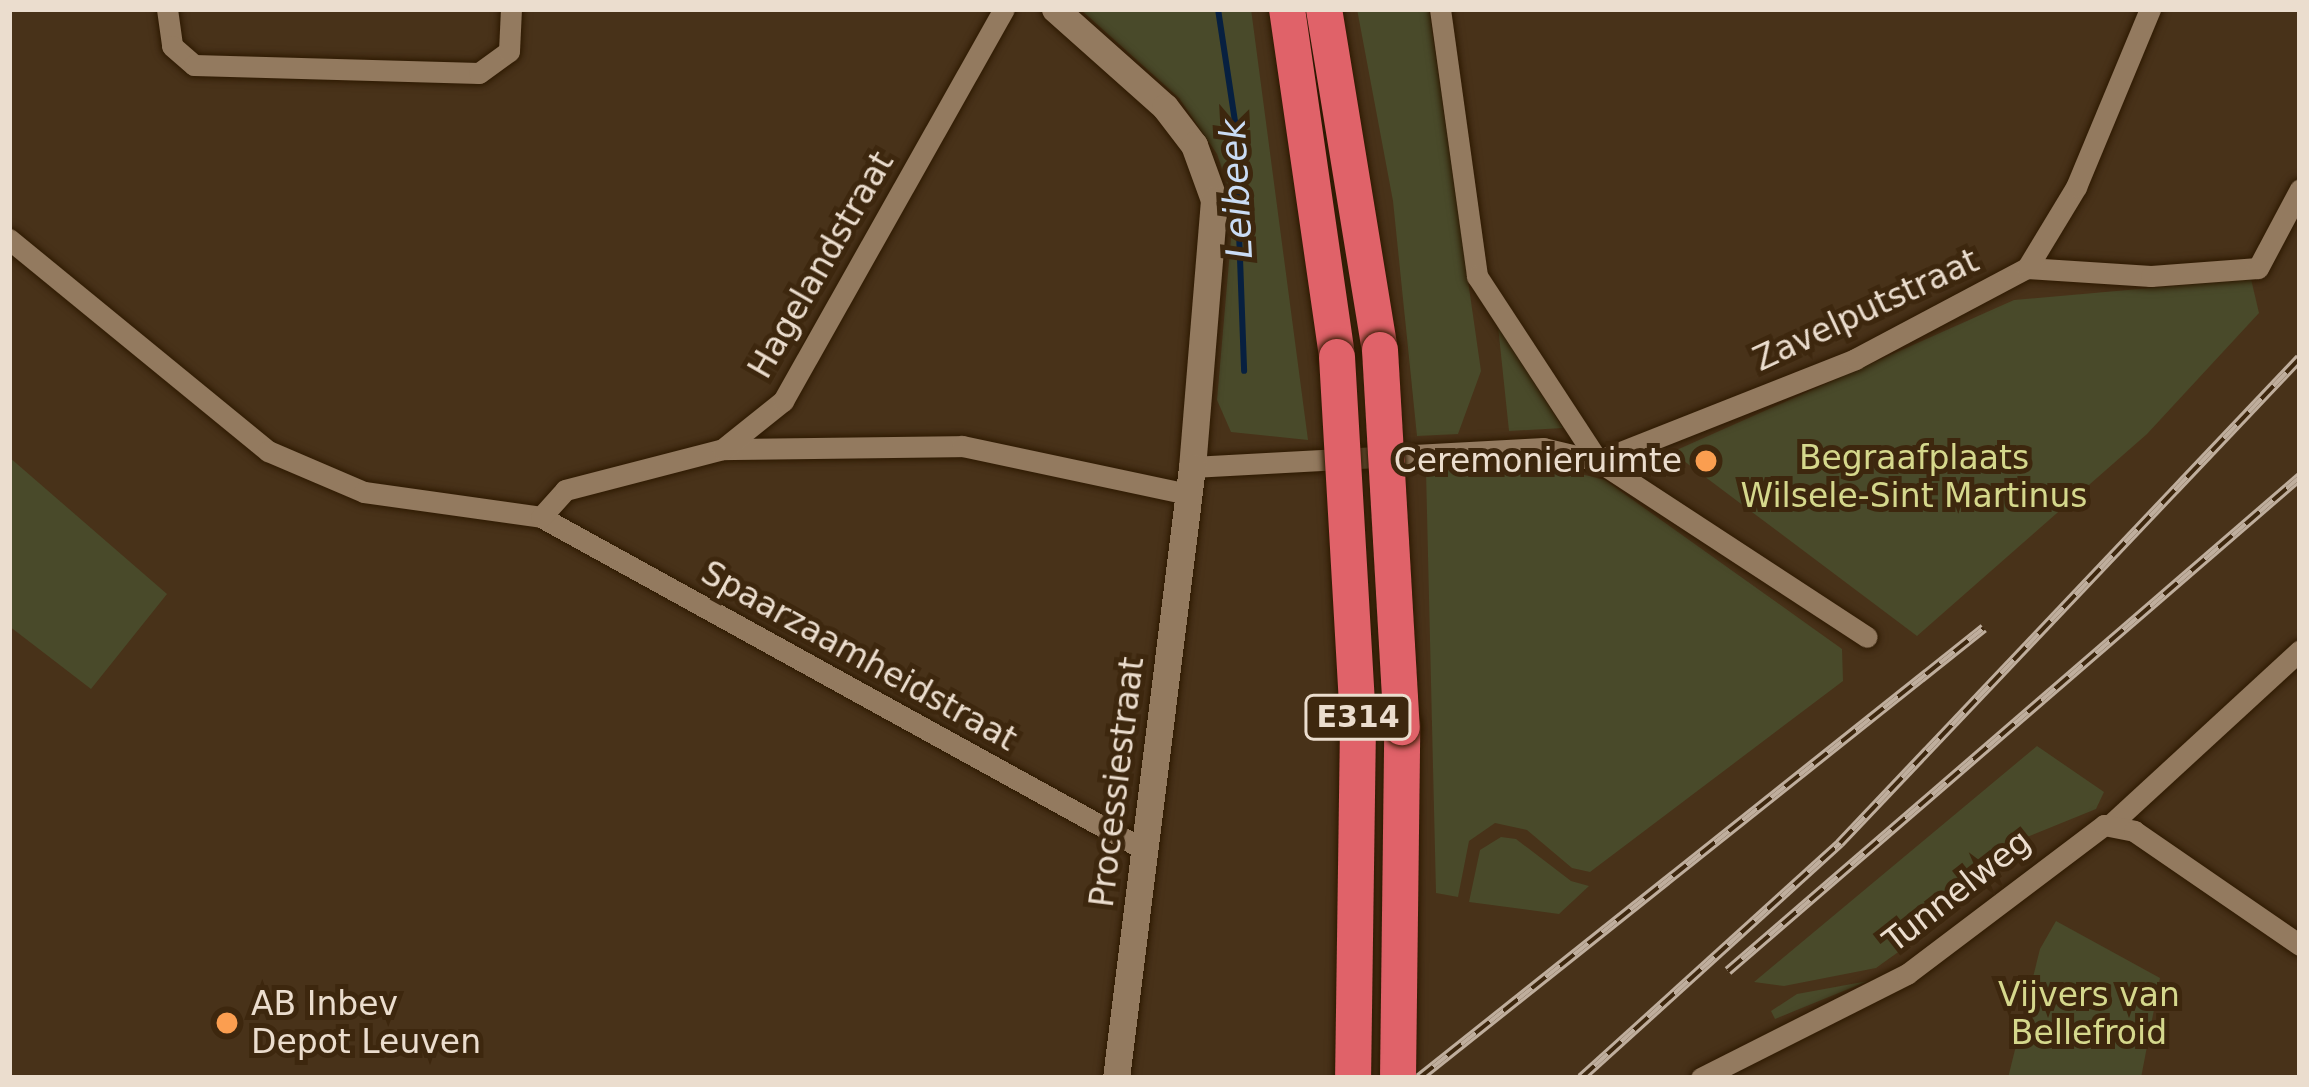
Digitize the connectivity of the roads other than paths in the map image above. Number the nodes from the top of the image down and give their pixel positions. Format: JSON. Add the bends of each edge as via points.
{"nodes":[{"id":1,"x":167,"y":9,"type":"edge"},
{"id":2,"x":511,"y":9,"type":"edge"},
{"id":3,"x":1004,"y":9,"type":"edge"},
{"id":4,"x":1055,"y":9,"type":"edge"},
{"id":5,"x":1287,"y":9,"type":"edge"},
{"id":6,"x":1324,"y":9,"type":"edge"},
{"id":7,"x":1440,"y":9,"type":"edge"},
{"id":8,"x":2150,"y":9,"type":"edge"},
{"id":9,"x":2300,"y":189,"type":"edge"},
{"id":10,"x":9,"y":238,"type":"edge"},
{"id":11,"x":2026,"y":268,"type":"junction"},
{"id":12,"x":723,"y":449,"type":"junction"},
{"id":13,"x":1598,"y":461,"type":"junction"},
{"id":14,"x":1190,"y":480,"type":"junction"},
{"id":15,"x":541,"y":518,"type":"junction"},
{"id":16,"x":1867,"y":637,"type":"dead end"},
{"id":17,"x":2300,"y":650,"type":"edge"},
{"id":18,"x":2110,"y":825,"type":"junction"},
{"id":19,"x":1145,"y":850,"type":"junction"},
{"id":20,"x":2300,"y":945,"type":"edge"},
{"id":21,"x":1116,"y":1078,"type":"edge"},
{"id":22,"x":1353,"y":1078,"type":"edge"},
{"id":23,"x":1398,"y":1078,"type":"edge"},
{"id":24,"x":1701,"y":1078,"type":"edge"}],
"edges":[{"from":1,"to":2,"type":"street","via":[[172,46],[201,67],[479,73],[509,51]]},
{"from":3,"to":12,"type":"street","name":"Hagelandstraat","via":[[784,401]]},
{"from":4,"to":14,"type":"street","name":"Processiestraat","via":[[1165,107],[1194,146],[1214,200]]},
{"from":5,"to":22,"type":"highway","number":"E314","bridge":true,"via":[[1337,357],[1358,725]]},
{"from":6,"to":23,"type":"highway","number":"E314","bridge":true,"via":[[1380,350],[1401,688]]},
{"from":7,"to":13,"type":"street","via":[[1477,276]]},
{"from":8,"to":11,"type":"street","name":"Zavelputstraat","via":[[2076,187]]},
{"from":9,"to":11,"type":"street","via":[[2258,268],[2151,276]]},
{"from":10,"to":15,"type":"street","via":[[244,437],[291,463],[400,500]]},
{"from":11,"to":13,"type":"street","name":"Zavelputstraat","via":[[1855,359]]},
{"from":12,"to":14,"type":"street","via":[[962,446]]},
{"from":12,"to":15,"type":"street","name":"Hagelandstraat","via":[[565,490]]},
{"from":13,"to":14,"type":"street","via":[[1543,448]]},
{"from":13,"to":16,"type":"street"},
{"from":14,"to":19,"type":"street","name":"Processiestraat"},
{"from":15,"to":19,"type":"street","name":"Spaarzaamheidstraat"},
{"from":17,"to":18,"type":"street","name":"Tunnelweg"},
{"from":18,"to":20,"type":"street","via":[[2134,831]]},
{"from":18,"to":24,"type":"street","name":"Tunnelweg","via":[[2077,840],[1907,974]]},
{"from":19,"to":21,"type":"street","name":"Processiestraat"}]}
